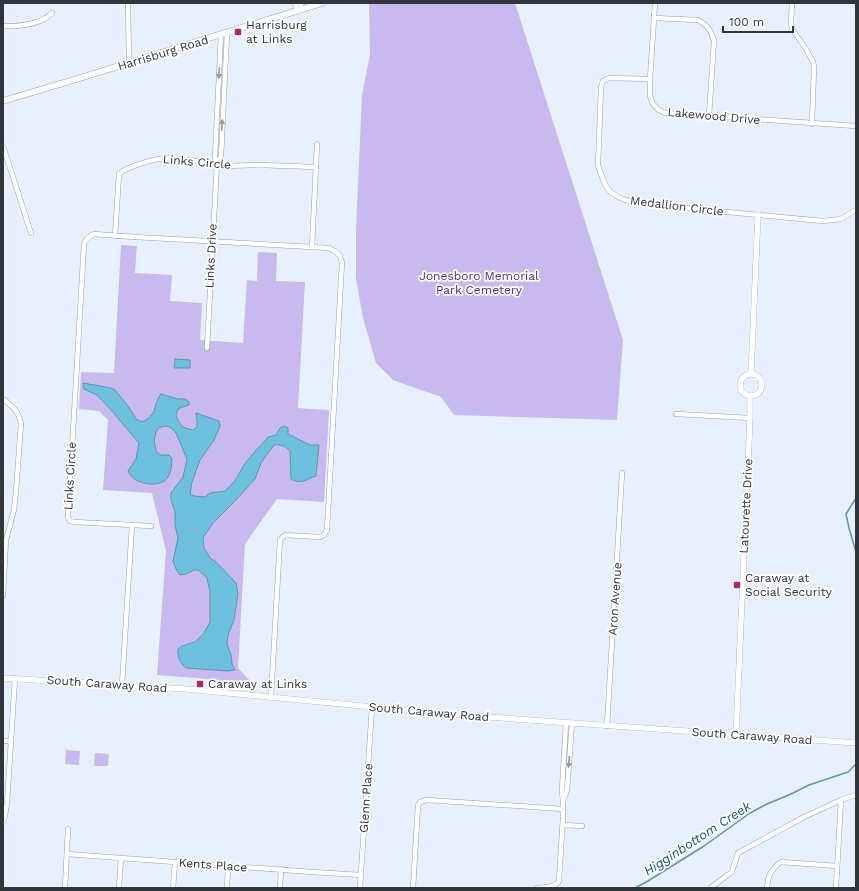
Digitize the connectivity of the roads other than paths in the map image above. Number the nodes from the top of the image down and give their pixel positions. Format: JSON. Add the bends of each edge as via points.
{"nodes":[{"id":1,"x":128,"y":3,"type":"edge"},
{"id":2,"x":295,"y":3,"type":"edge"},
{"id":3,"x":322,"y":3,"type":"edge"},
{"id":4,"x":655,"y":3,"type":"edge"},
{"id":5,"x":792,"y":3,"type":"edge"},
{"id":6,"x":300,"y":8,"type":"edge"},
{"id":7,"x":52,"y":13,"type":"dead end"},
{"id":8,"x":654,"y":18,"type":"junction"},
{"id":9,"x":3,"y":26,"type":"edge"},
{"id":10,"x":224,"y":34,"type":"junction"},
{"id":11,"x":129,"y":63,"type":"junction"},
{"id":12,"x":650,"y":79,"type":"junction"},
{"id":13,"x":3,"y":101,"type":"edge"},
{"id":14,"x":709,"y":116,"type":"junction"},
{"id":15,"x":812,"y":124,"type":"junction"},
{"id":16,"x":856,"y":126,"type":"edge"},
{"id":17,"x":317,"y":144,"type":"dead end"},
{"id":18,"x":3,"y":146,"type":"edge"},
{"id":19,"x":217,"y":163,"type":"junction"},
{"id":20,"x":316,"y":167,"type":"junction"},
{"id":21,"x":856,"y":210,"type":"edge"},
{"id":22,"x":758,"y":215,"type":"junction"},
{"id":23,"x":30,"y":233,"type":"dead end"},
{"id":24,"x":115,"y":236,"type":"junction"},
{"id":25,"x":212,"y":242,"type":"junction"},
{"id":26,"x":312,"y":247,"type":"junction"},
{"id":27,"x":207,"y":348,"type":"dead end"},
{"id":28,"x":751,"y":374,"type":"junction"},
{"id":29,"x":750,"y":397,"type":"junction"},
{"id":30,"x":3,"y":399,"type":"edge"},
{"id":31,"x":676,"y":414,"type":"dead end"},
{"id":32,"x":750,"y":418,"type":"junction"},
{"id":33,"x":622,"y":473,"type":"dead end"},
{"id":34,"x":132,"y":525,"type":"junction"},
{"id":35,"x":152,"y":526,"type":"dead end"},
{"id":36,"x":3,"y":589,"type":"edge"},
{"id":37,"x":3,"y":595,"type":"edge"},
{"id":38,"x":3,"y":678,"type":"edge"},
{"id":39,"x":15,"y":678,"type":"junction"},
{"id":40,"x":122,"y":685,"type":"junction"},
{"id":41,"x":271,"y":697,"type":"junction"},
{"id":42,"x":372,"y":707,"type":"junction"},
{"id":43,"x":566,"y":723,"type":"junction"},
{"id":44,"x":572,"y":723,"type":"junction"},
{"id":45,"x":607,"y":726,"type":"junction"},
{"id":46,"x":736,"y":735,"type":"junction"},
{"id":47,"x":3,"y":741,"type":"edge"},
{"id":48,"x":11,"y":741,"type":"junction"},
{"id":49,"x":856,"y":743,"type":"edge"},
{"id":50,"x":856,"y":795,"type":"edge"},
{"id":51,"x":841,"y":800,"type":"junction"},
{"id":52,"x":5,"y":803,"type":"edge"},
{"id":53,"x":563,"y":803,"type":"junction"},
{"id":54,"x":563,"y":809,"type":"junction"},
{"id":55,"x":3,"y":822,"type":"edge"},
{"id":56,"x":563,"y":825,"type":"junction"},
{"id":57,"x":582,"y":826,"type":"dead end"},
{"id":58,"x":68,"y":829,"type":"dead end"},
{"id":59,"x":67,"y":854,"type":"junction"},
{"id":60,"x":121,"y":858,"type":"junction"},
{"id":61,"x":175,"y":862,"type":"junction"},
{"id":62,"x":228,"y":866,"type":"junction"},
{"id":63,"x":837,"y":866,"type":"junction"},
{"id":64,"x":281,"y":869,"type":"junction"},
{"id":65,"x":360,"y":874,"type":"junction"},
{"id":66,"x":65,"y":888,"type":"edge"},
{"id":67,"x":120,"y":888,"type":"edge"},
{"id":68,"x":173,"y":888,"type":"edge"},
{"id":69,"x":227,"y":888,"type":"edge"},
{"id":70,"x":280,"y":888,"type":"edge"},
{"id":71,"x":360,"y":888,"type":"edge"},
{"id":72,"x":413,"y":888,"type":"edge"},
{"id":73,"x":537,"y":888,"type":"edge"},
{"id":74,"x":710,"y":888,"type":"edge"},
{"id":75,"x":767,"y":888,"type":"edge"},
{"id":76,"x":836,"y":888,"type":"edge"}],
"edges":[{"from":1,"to":11,"type":"street"},
{"from":2,"to":6,"type":"street"},
{"from":3,"to":6,"type":"main road","name":"Harrisburg Road"},
{"from":4,"to":8,"type":"street","name":"Lakewood Drive"},
{"from":5,"to":15,"type":"street","via":[[792,29],[814,67]]},
{"from":6,"to":10,"type":"main road","name":"Harrisburg Road"},
{"from":7,"to":9,"type":"street","via":[[47,18],[28,24]]},
{"from":8,"to":12,"type":"street","name":"Lakewood Drive"},
{"from":8,"to":14,"type":"street","via":[[698,20],[709,29],[714,41]]},
{"from":10,"to":11,"type":"main road","name":"Harrisburg Road"},
{"from":10,"to":19,"type":"street","name":"Links Drive","via":[[215,157]]},
{"from":11,"to":13,"type":"main road","name":"Harrisburg Road"},
{"from":12,"to":14,"type":"street","name":"Lakewood Drive","via":[[650,96],[659,110],[665,113]]},
{"from":12,"to":22,"type":"street","name":"Medallion Circle","via":[[609,78],[603,81],[598,165],[608,189],[629,202]]},
{"from":14,"to":15,"type":"street","name":"Lakewood Drive"},
{"from":15,"to":16,"type":"street","name":"Lakewood Drive"},
{"from":17,"to":20,"type":"street"},
{"from":18,"to":23,"type":"street"},
{"from":19,"to":20,"type":"street","name":"Links Circle","via":[[226,166]]},
{"from":19,"to":24,"type":"street","name":"Links Circle","via":[[158,158],[122,171],[119,174]]},
{"from":19,"to":25,"type":"street","name":"Links Drive"},
{"from":20,"to":26,"type":"street"},
{"from":21,"to":22,"type":"street","name":"Medallion Circle","via":[[841,219],[823,221]]},
{"from":22,"to":28,"type":"street"},
{"from":24,"to":25,"type":"street","name":"Links Circle"},
{"from":24,"to":34,"type":"street","name":"Links Circle","via":[[94,234],[84,244],[68,517],[70,521],[75,522]]},
{"from":25,"to":26,"type":"street","name":"Links Circle"},
{"from":25,"to":27,"type":"street","name":"Links Drive"},
{"from":26,"to":41,"type":"street","name":"Links Circle","via":[[329,248],[338,253],[342,262],[327,530],[324,536],[320,537],[285,535],[280,540]]},
{"from":28,"to":29,"type":"street","via":[[744,376],[739,386],[743,393]]},
{"from":28,"to":29,"type":"street","via":[[759,377],[762,384],[758,394]]},
{"from":29,"to":32,"type":"street","name":"Latourette Drive"},
{"from":30,"to":36,"type":"street","via":[[16,409],[20,424],[16,491],[6,540]]},
{"from":31,"to":32,"type":"street"},
{"from":32,"to":46,"type":"street","name":"Latourette Drive"},
{"from":33,"to":45,"type":"street","name":"Aron Avenue"},
{"from":34,"to":35,"type":"street"},
{"from":34,"to":40,"type":"street"},
{"from":36,"to":37,"type":"street"},
{"from":38,"to":39,"type":"street","name":"South Caraway Road"},
{"from":39,"to":40,"type":"street","name":"South Caraway Road"},
{"from":39,"to":48,"type":"street"},
{"from":40,"to":41,"type":"street","name":"South Caraway Road"},
{"from":41,"to":42,"type":"street","name":"South Caraway Road"},
{"from":42,"to":43,"type":"street","name":"South Caraway Road"},
{"from":42,"to":65,"type":"street","name":"Glenn Place"},
{"from":43,"to":44,"type":"street","name":"South Caraway Road"},
{"from":43,"to":53,"type":"street"},
{"from":44,"to":45,"type":"street","name":"South Caraway Road"},
{"from":44,"to":53,"type":"street","one_way":true,"via":[[567,790]]},
{"from":45,"to":46,"type":"street","name":"South Caraway Road"},
{"from":46,"to":49,"type":"street","name":"South Caraway Road"},
{"from":47,"to":48,"type":"street"},
{"from":48,"to":52,"type":"street"},
{"from":50,"to":51,"type":"street"},
{"from":51,"to":63,"type":"street"},
{"from":51,"to":74,"type":"street","via":[[804,817],[738,854],[732,872]]},
{"from":52,"to":55,"type":"street"},
{"from":53,"to":54,"type":"street"},
{"from":54,"to":56,"type":"street"},
{"from":54,"to":72,"type":"street","via":[[427,800],[420,802]]},
{"from":56,"to":57,"type":"street"},
{"from":56,"to":73,"type":"street","via":[[559,881],[554,886]]},
{"from":58,"to":59,"type":"street"},
{"from":59,"to":60,"type":"street","name":"Kents Place"},
{"from":59,"to":66,"type":"street"},
{"from":60,"to":61,"type":"street","name":"Kents Place"},
{"from":60,"to":67,"type":"street"},
{"from":61,"to":62,"type":"street","name":"Kents Place"},
{"from":61,"to":68,"type":"street"},
{"from":62,"to":64,"type":"street","name":"Kents Place"},
{"from":62,"to":69,"type":"street"},
{"from":63,"to":75,"type":"street","via":[[781,862],[770,873]]},
{"from":63,"to":76,"type":"street"},
{"from":64,"to":65,"type":"street","name":"Kents Place"},
{"from":64,"to":70,"type":"street"},
{"from":65,"to":71,"type":"street","name":"Glenn Place"}]}
